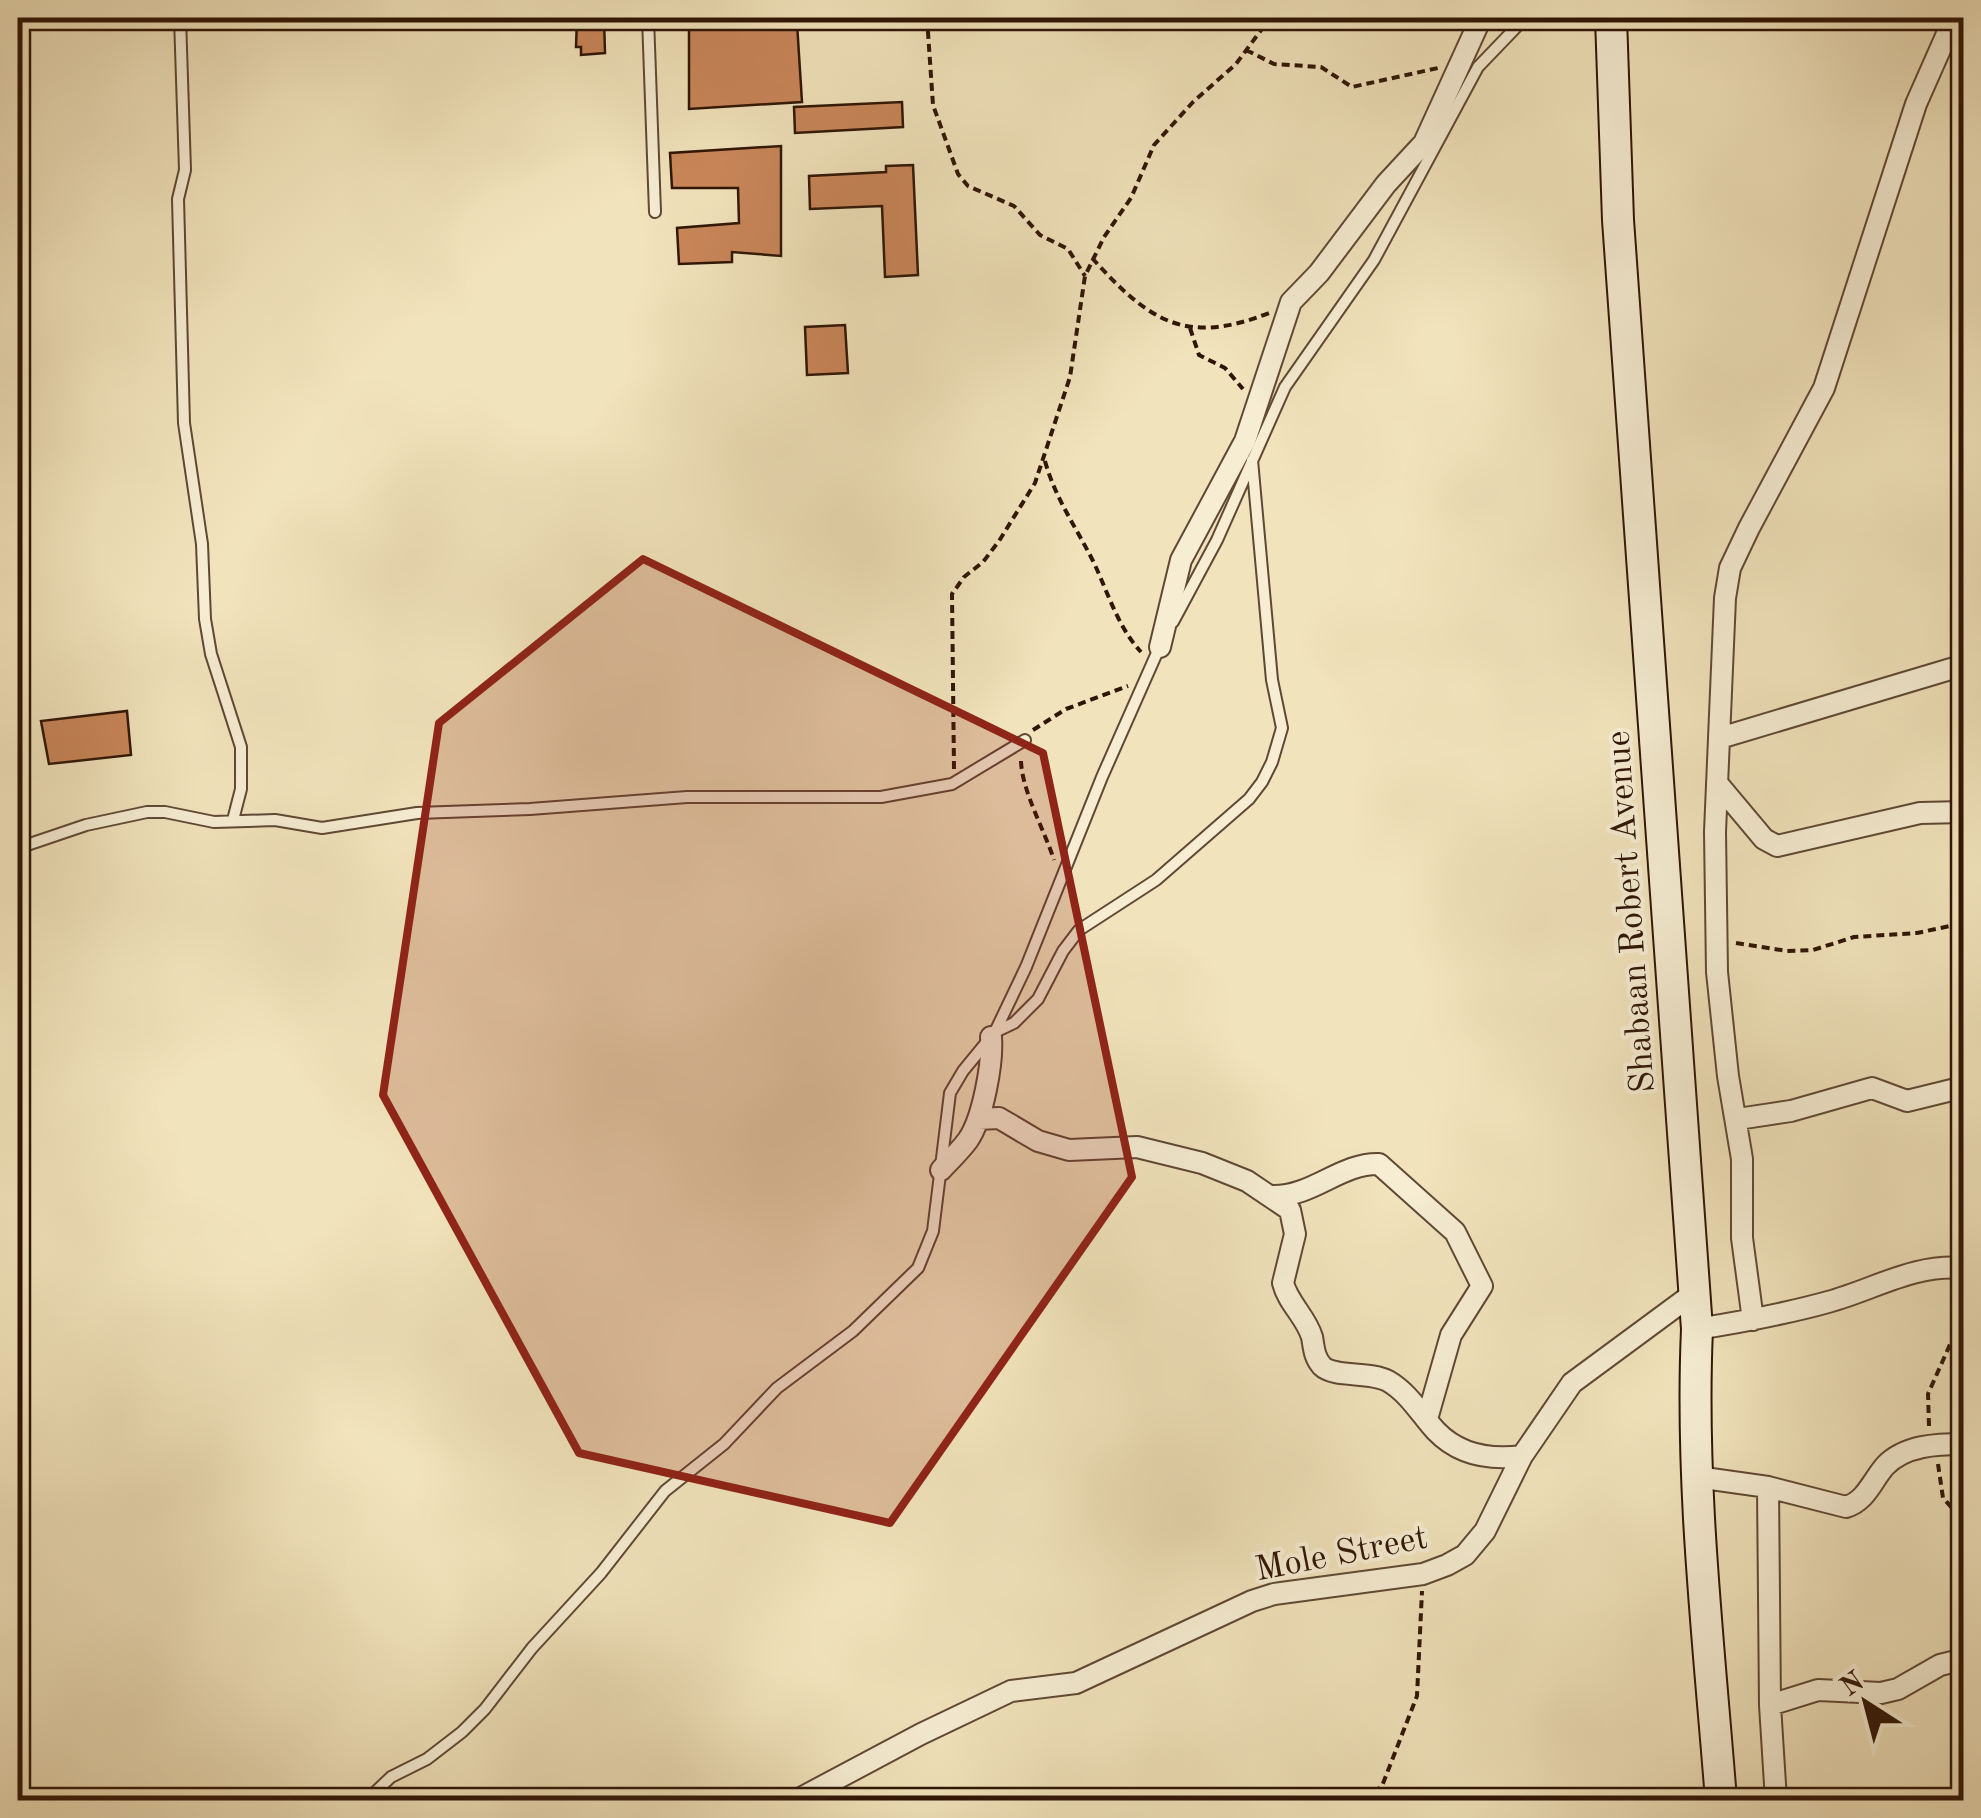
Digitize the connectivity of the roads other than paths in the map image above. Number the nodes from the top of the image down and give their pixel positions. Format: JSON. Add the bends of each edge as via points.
{"nodes":[{"id":1,"x":180,"y":18,"type":"edge"},
{"id":2,"x":648,"y":18,"type":"edge"},
{"id":3,"x":1481,"y":18,"type":"edge"},
{"id":4,"x":1526,"y":18,"type":"edge"},
{"id":5,"x":1611,"y":18,"type":"edge"},
{"id":6,"x":1954,"y":18,"type":"edge"},
{"id":7,"x":655,"y":212,"type":"dead end"},
{"id":8,"x":1252,"y":459,"type":"junction"},
{"id":9,"x":1155,"y":655,"type":"junction"},
{"id":10,"x":1964,"y":665,"type":"edge"},
{"id":11,"x":1720,"y":738,"type":"junction"},
{"id":12,"x":1025,"y":740,"type":"road end"},
{"id":13,"x":1717,"y":783,"type":"junction"},
{"id":14,"x":1964,"y":812,"type":"edge"},
{"id":15,"x":233,"y":820,"type":"junction"},
{"id":16,"x":18,"y":848,"type":"edge"},
{"id":17,"x":993,"y":1035,"type":"junction"},
{"id":18,"x":1964,"y":1087,"type":"edge"},
{"id":19,"x":978,"y":1119,"type":"junction"},
{"id":20,"x":1738,"y":1119,"type":"junction"},
{"id":21,"x":941,"y":1170,"type":"junction"},
{"id":22,"x":1270,"y":1196,"type":"junction"},
{"id":23,"x":1964,"y":1268,"type":"edge"},
{"id":24,"x":1694,"y":1293,"type":"junction"},
{"id":25,"x":1753,"y":1320,"type":"junction"},
{"id":26,"x":1697,"y":1330,"type":"junction"},
{"id":27,"x":1427,"y":1419,"type":"junction"},
{"id":28,"x":1964,"y":1444,"type":"edge"},
{"id":29,"x":1522,"y":1456,"type":"junction"},
{"id":30,"x":1697,"y":1477,"type":"junction"},
{"id":31,"x":1768,"y":1487,"type":"junction"},
{"id":32,"x":1964,"y":1659,"type":"edge"},
{"id":33,"x":1770,"y":1705,"type":"junction"},
{"id":34,"x":1776,"y":1797,"type":"edge"},
{"id":35,"x":367,"y":1800,"type":"edge"},
{"id":36,"x":797,"y":1800,"type":"edge"},
{"id":37,"x":1721,"y":1800,"type":"edge"}],
"edges":[{"from":1,"to":15,"type":"lane","via":[[184,423],[202,544],[205,620],[241,747]]},
{"from":2,"to":7,"type":"lane"},
{"from":3,"to":9,"type":"street","via":[[1424,143],[1292,302],[1239,453],[1181,560]]},
{"from":4,"to":8,"type":"lane","via":[[1478,67],[1374,260],[1285,387]]},
{"from":5,"to":24,"type":"street","name":"Shabaan Robert Avenue","via":[[1619,240]]},
{"from":6,"to":11,"type":"street","via":[[1916,104],[1824,388],[1730,568]]},
{"from":8,"to":9,"type":"lane"},
{"from":8,"to":17,"type":"lane","via":[[1282,728],[1272,762],[1248,800],[1156,880],[1079,930],[1038,999]]},
{"from":9,"to":17,"type":"lane"},
{"from":10,"to":11,"type":"street"},
{"from":11,"to":13,"type":"street"},
{"from":12,"to":15,"type":"lane","via":[[952,784],[881,797],[687,797],[418,813],[322,828]]},
{"from":13,"to":14,"type":"street","via":[[1764,840],[1777,846],[1920,814]]},
{"from":13,"to":20,"type":"street","via":[[1716,940]]},
{"from":15,"to":16,"type":"lane","via":[[123,815]]},
{"from":17,"to":19,"type":"street"},
{"from":17,"to":21,"type":"lane","via":[[950,1092]]},
{"from":18,"to":20,"type":"street","via":[[1908,1101],[1872,1088],[1791,1112]]},
{"from":19,"to":21,"type":"street"},
{"from":19,"to":22,"type":"street","via":[[999,1118],[1068,1150],[1137,1147],[1202,1163]]},
{"from":20,"to":25,"type":"street"},
{"from":21,"to":35,"type":"lane","via":[[930,1242],[904,1284],[665,1491],[462,1732]]},
{"from":22,"to":27,"type":"street","via":[[1293,1219],[1283,1283],[1318,1360],[1330,1371],[1384,1379]]},
{"from":22,"to":27,"type":"street","via":[[1293,1196],[1377,1164],[1455,1232],[1482,1286],[1451,1335]]},
{"from":23,"to":25,"type":"street","via":[[1922,1268],[1831,1302]]},
{"from":24,"to":26,"type":"street","name":"Shabaan Robert Avenue"},
{"from":24,"to":29,"type":"street","name":"Mole Street","via":[[1572,1383]]},
{"from":25,"to":26,"type":"street"},
{"from":26,"to":30,"type":"street","name":"Shabaan Robert Avenue"},
{"from":27,"to":29,"type":"street","via":[[1474,1455]]},
{"from":28,"to":31,"type":"street","via":[[1907,1452],[1846,1507]]},
{"from":29,"to":36,"type":"street","name":"Mole Street","via":[[1476,1542],[1448,1566],[1252,1601],[1076,1682],[1011,1691]]},
{"from":30,"to":31,"type":"street"},
{"from":30,"to":37,"type":"street","name":"Shabaan Robert Avenue"},
{"from":31,"to":33,"type":"street"},
{"from":32,"to":33,"type":"street","via":[[1940,1664],[1898,1689],[1818,1690]]},
{"from":33,"to":34,"type":"street"}]}
